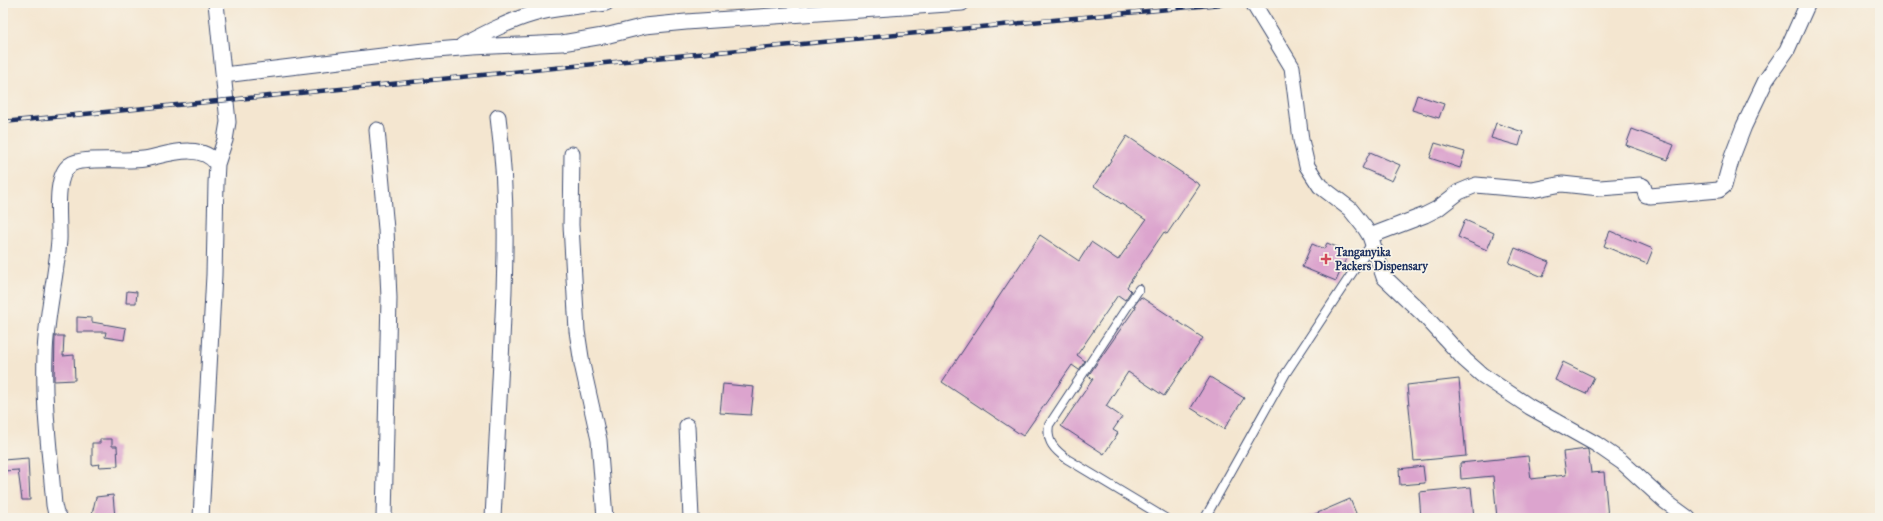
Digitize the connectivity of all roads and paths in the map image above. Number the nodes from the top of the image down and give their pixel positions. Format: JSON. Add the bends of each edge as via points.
{"nodes":[{"id":1,"x":216,"y":3,"type":"edge"},
{"id":2,"x":606,"y":3,"type":"edge"},
{"id":3,"x":962,"y":3,"type":"edge"},
{"id":4,"x":1253,"y":3,"type":"edge"},
{"id":5,"x":1808,"y":3,"type":"edge"},
{"id":6,"x":457,"y":48,"type":"junction"},
{"id":7,"x":224,"y":75,"type":"junction"},
{"id":8,"x":498,"y":117,"type":"dead end"},
{"id":9,"x":377,"y":130,"type":"dead end"},
{"id":10,"x":572,"y":154,"type":"dead end"},
{"id":11,"x":217,"y":164,"type":"junction"},
{"id":12,"x":1371,"y":240,"type":"junction"},
{"id":13,"x":1139,"y":289,"type":"dead end"},
{"id":14,"x":687,"y":426,"type":"dead end"},
{"id":15,"x":59,"y":518,"type":"edge"},
{"id":16,"x":202,"y":518,"type":"edge"},
{"id":17,"x":384,"y":518,"type":"edge"},
{"id":18,"x":493,"y":518,"type":"edge"},
{"id":19,"x":606,"y":518,"type":"edge"},
{"id":20,"x":691,"y":518,"type":"edge"},
{"id":21,"x":1165,"y":518,"type":"edge"},
{"id":22,"x":1205,"y":518,"type":"edge"},
{"id":23,"x":1688,"y":518,"type":"edge"}],
"edges":[{"from":1,"to":7,"type":"street"},
{"from":2,"to":6,"type":"street","via":[[552,10],[518,19]]},
{"from":3,"to":6,"type":"street","via":[[686,22],[645,26],[562,43]]},
{"from":4,"to":12,"type":"street","via":[[1292,67],[1303,153],[1312,176],[1320,186],[1350,209]]},
{"from":5,"to":12,"type":"street","via":[[1787,50],[1760,90],[1737,142],[1724,186],[1719,190],[1650,196],[1646,195],[1643,186],[1640,185],[1600,188],[1562,184],[1532,190],[1476,185],[1459,192],[1437,209]]},
{"from":6,"to":7,"type":"street"},
{"from":7,"to":11,"type":"street","via":[[228,122]]},
{"from":8,"to":18,"type":"street","via":[[506,210]]},
{"from":9,"to":17,"type":"street","via":[[389,298]]},
{"from":10,"to":19,"type":"street","via":[[571,225],[577,331],[600,440]]},
{"from":11,"to":15,"type":"street","via":[[210,156],[196,151],[138,160],[79,161],[64,170],[59,186],[59,240],[48,313],[45,354],[54,505]]},
{"from":11,"to":16,"type":"street"},
{"from":12,"to":22,"type":"lane","via":[[1286,373]]},
{"from":12,"to":23,"type":"street","via":[[1384,277],[1473,367],[1530,407],[1596,444],[1622,462],[1666,502]]},
{"from":13,"to":21,"type":"lane","via":[[1049,425],[1048,436],[1055,450]]},
{"from":14,"to":20,"type":"street"}]}
